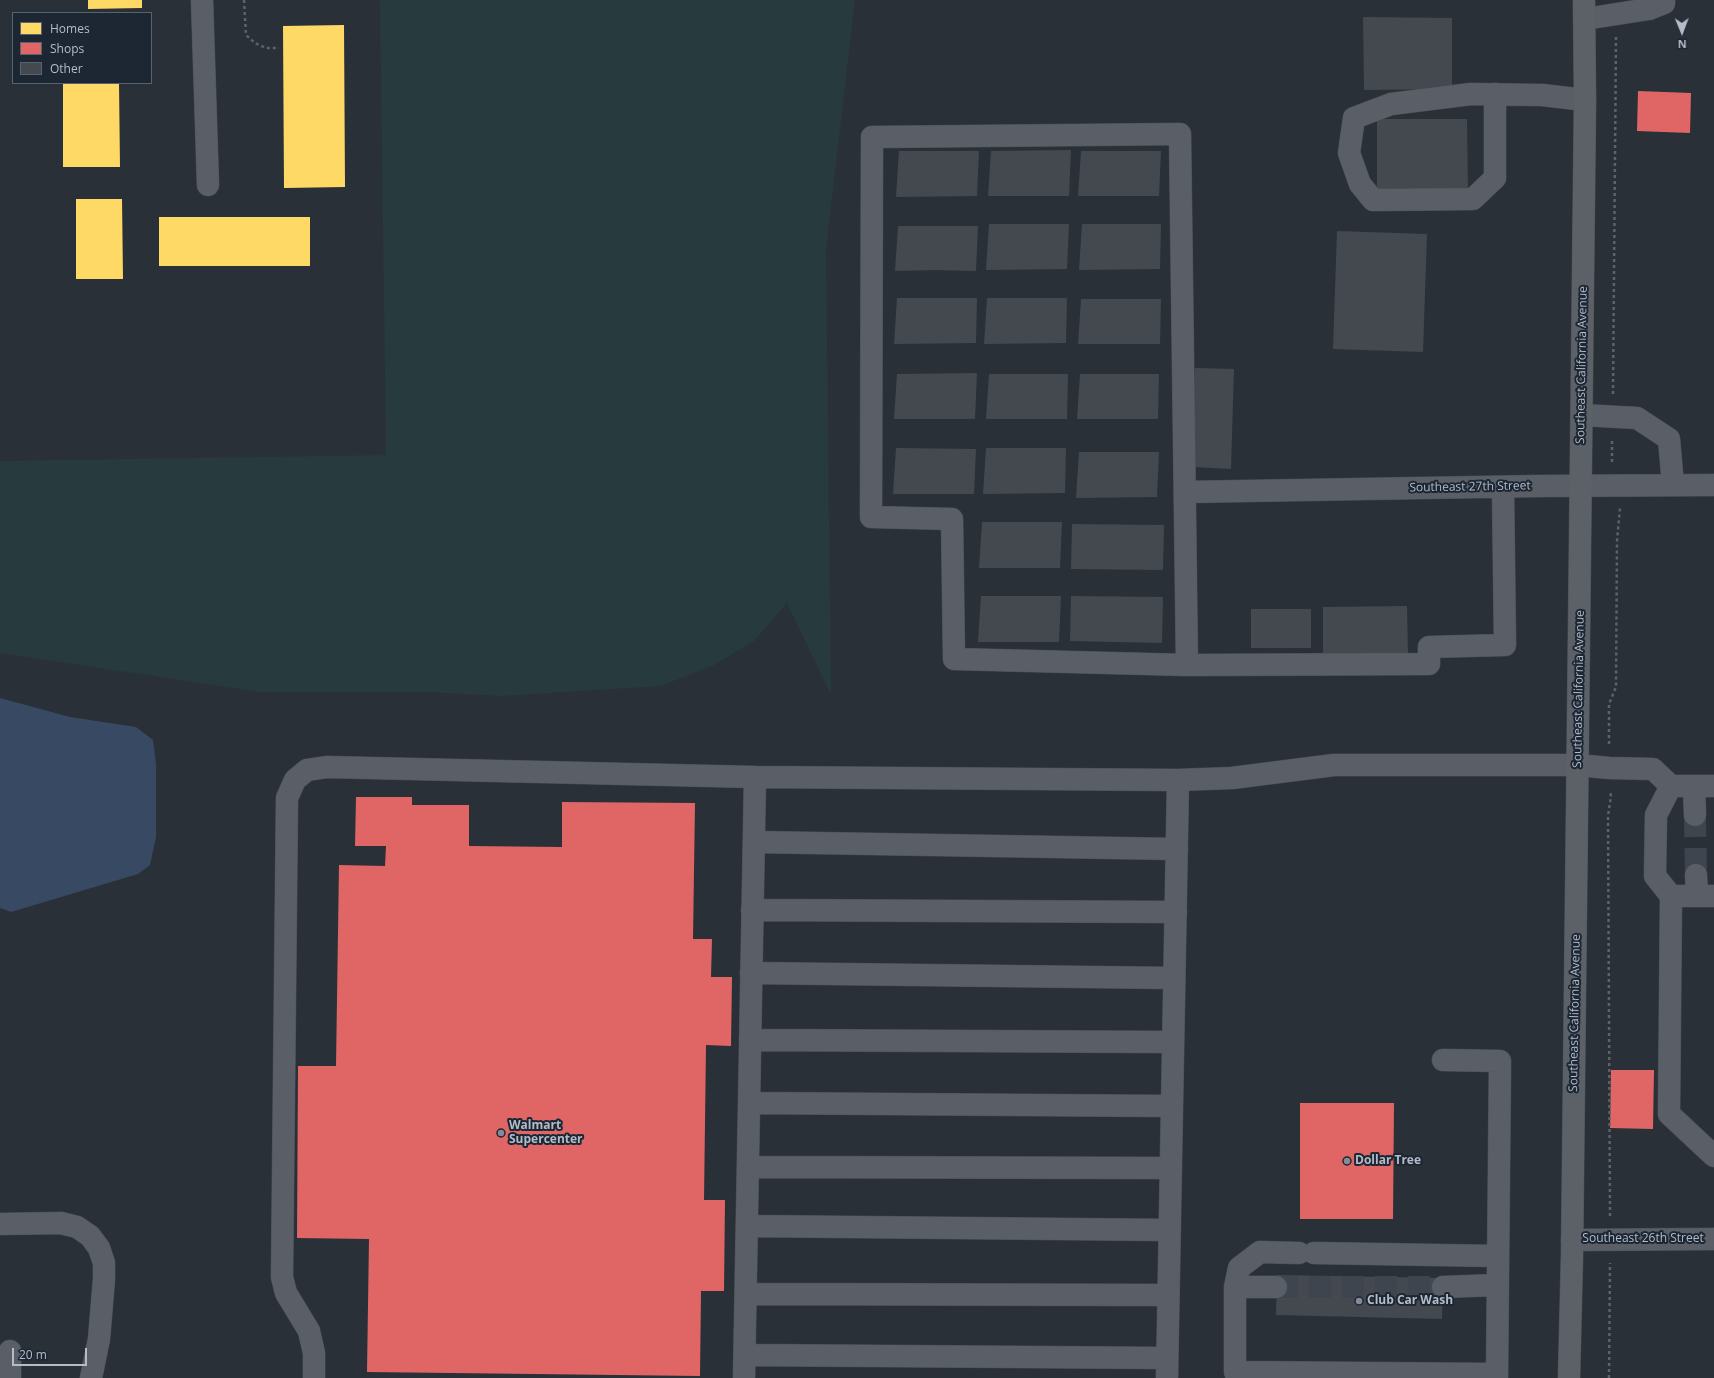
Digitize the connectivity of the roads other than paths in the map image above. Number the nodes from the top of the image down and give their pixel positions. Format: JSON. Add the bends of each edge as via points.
{"nodes":[{"id":1,"x":202,"y":0,"type":"edge"},
{"id":2,"x":1664,"y":0,"type":"edge"},
{"id":3,"x":1584,"y":10,"type":"edge"},
{"id":4,"x":1495,"y":94,"type":"junction"},
{"id":5,"x":1585,"y":100,"type":"junction"},
{"id":6,"x":208,"y":185,"type":"dead end"},
{"id":7,"x":1582,"y":415,"type":"junction"},
{"id":8,"x":1581,"y":486,"type":"junction"},
{"id":9,"x":1673,"y":486,"type":"junction"},
{"id":10,"x":1714,"y":486,"type":"edge"},
{"id":11,"x":1504,"y":487,"type":"junction"},
{"id":12,"x":1185,"y":492,"type":"junction"},
{"id":13,"x":1187,"y":665,"type":"junction"},
{"id":14,"x":1578,"y":764,"type":"junction"},
{"id":15,"x":755,"y":777,"type":"junction"},
{"id":16,"x":1178,"y":780,"type":"junction"},
{"id":17,"x":1671,"y":786,"type":"junction"},
{"id":18,"x":1704,"y":786,"type":"edge"},
{"id":19,"x":1695,"y":815,"type":"tunnel mouth"},
{"id":20,"x":754,"y":842,"type":"junction"},
{"id":21,"x":1177,"y":849,"type":"junction"},
{"id":22,"x":1702,"y":889,"type":"edge"},
{"id":23,"x":1671,"y":896,"type":"junction"},
{"id":24,"x":752,"y":910,"type":"junction"},
{"id":25,"x":1176,"y":912,"type":"junction"},
{"id":26,"x":751,"y":973,"type":"junction"},
{"id":27,"x":1174,"y":978,"type":"junction"},
{"id":28,"x":750,"y":1040,"type":"junction"},
{"id":29,"x":1173,"y":1042,"type":"junction"},
{"id":30,"x":1443,"y":1060,"type":"dead end"},
{"id":31,"x":749,"y":1102,"type":"junction"},
{"id":32,"x":1172,"y":1106,"type":"junction"},
{"id":33,"x":1714,"y":1156,"type":"edge"},
{"id":34,"x":748,"y":1167,"type":"junction"},
{"id":35,"x":1171,"y":1168,"type":"junction"},
{"id":36,"x":0,"y":1224,"type":"edge"},
{"id":37,"x":747,"y":1226,"type":"junction"},
{"id":38,"x":1170,"y":1230,"type":"junction"},
{"id":39,"x":1714,"y":1239,"type":"edge"},
{"id":40,"x":1572,"y":1240,"type":"junction"},
{"id":41,"x":1497,"y":1256,"type":"junction"},
{"id":42,"x":1497,"y":1285,"type":"junction"},
{"id":43,"x":1235,"y":1287,"type":"junction"},
{"id":44,"x":1276,"y":1287,"type":"tunnel mouth"},
{"id":45,"x":1443,"y":1287,"type":"tunnel mouth"},
{"id":46,"x":746,"y":1294,"type":"junction"},
{"id":47,"x":1168,"y":1294,"type":"junction"},
{"id":48,"x":10,"y":1351,"type":"dead end"},
{"id":49,"x":745,"y":1355,"type":"junction"},
{"id":50,"x":1167,"y":1368,"type":"edge"},
{"id":51,"x":1497,"y":1376,"type":"edge"},
{"id":52,"x":10,"y":1378,"type":"edge"},
{"id":53,"x":91,"y":1378,"type":"edge"},
{"id":54,"x":314,"y":1378,"type":"edge"},
{"id":55,"x":744,"y":1378,"type":"edge"},
{"id":56,"x":1569,"y":1378,"type":"edge"}],
"edges":[{"from":1,"to":6,"type":"street"},
{"from":2,"to":3,"type":"street","via":[[1664,3],[1649,9],[1616,14]]},
{"from":3,"to":5,"type":"main road","name":"Southeast California Avenue"},
{"from":4,"to":4,"type":"street","via":[[1471,94],[1391,104],[1354,118],[1349,153],[1360,184],[1373,200],[1473,199],[1495,178]]},
{"from":4,"to":5,"type":"street","via":[[1542,95]]},
{"from":5,"to":7,"type":"main road","name":"Southeast California Avenue"},
{"from":7,"to":8,"type":"main road","name":"Southeast California Avenue"},
{"from":7,"to":9,"type":"street","via":[[1637,418],[1669,439]]},
{"from":8,"to":9,"type":"street","name":"Southeast 27th Street"},
{"from":8,"to":11,"type":"street","name":"Southeast 27th Street"},
{"from":8,"to":14,"type":"main road","name":"Southeast California Avenue"},
{"from":9,"to":10,"type":"street","name":"Southeast 27th Street"},
{"from":11,"to":12,"type":"street","name":"Southeast 27th Street"},
{"from":11,"to":13,"type":"street","via":[[1505,645],[1428,647],[1428,664]]},
{"from":12,"to":13,"type":"street"},
{"from":12,"to":13,"type":"street","via":[[1180,134],[872,137],[871,517],[952,519],[954,659]]},
{"from":14,"to":16,"type":"street","via":[[1334,766],[1232,778]]},
{"from":14,"to":17,"type":"street","via":[[1653,769]]},
{"from":14,"to":40,"type":"main road","name":"Southeast California Avenue"},
{"from":15,"to":16,"type":"street"},
{"from":15,"to":20,"type":"street"},
{"from":15,"to":54,"type":"street","via":[[327,767],[307,770],[295,780],[287,798],[282,1277],[286,1293],[309,1331],[314,1353]]},
{"from":16,"to":21,"type":"street"},
{"from":17,"to":18,"type":"street"},
{"from":17,"to":23,"type":"street","via":[[1656,815],[1655,876]]},
{"from":18,"to":19,"type":"street"},
{"from":20,"to":21,"type":"street"},
{"from":20,"to":24,"type":"street"},
{"from":21,"to":25,"type":"street"},
{"from":22,"to":23,"type":"street"},
{"from":23,"to":33,"type":"street","via":[[1669,1114]]},
{"from":24,"to":25,"type":"street"},
{"from":24,"to":26,"type":"street"},
{"from":25,"to":27,"type":"street"},
{"from":26,"to":27,"type":"street"},
{"from":26,"to":28,"type":"street"},
{"from":27,"to":29,"type":"street"},
{"from":28,"to":29,"type":"street"},
{"from":28,"to":31,"type":"street"},
{"from":29,"to":32,"type":"street"},
{"from":30,"to":41,"type":"street","via":[[1500,1061]]},
{"from":31,"to":32,"type":"street"},
{"from":31,"to":34,"type":"street"},
{"from":32,"to":35,"type":"street"},
{"from":34,"to":35,"type":"street"},
{"from":34,"to":37,"type":"street"},
{"from":35,"to":38,"type":"street"},
{"from":36,"to":53,"type":"street","via":[[61,1223],[77,1227],[90,1236],[99,1248],[104,1263],[104,1280],[99,1338]]},
{"from":37,"to":38,"type":"street"},
{"from":37,"to":46,"type":"street"},
{"from":38,"to":47,"type":"street"},
{"from":39,"to":40,"type":"street","name":"Southeast 26th Street"},
{"from":40,"to":56,"type":"main road","name":"Southeast California Avenue"},
{"from":41,"to":42,"type":"street"},
{"from":41,"to":43,"type":"street","via":[[1260,1252],[1240,1268]]},
{"from":42,"to":45,"type":"street"},
{"from":42,"to":51,"type":"street"},
{"from":43,"to":44,"type":"street"},
{"from":43,"to":51,"type":"street","via":[[1235,1372]]},
{"from":46,"to":47,"type":"street"},
{"from":46,"to":49,"type":"street"},
{"from":47,"to":50,"type":"street"},
{"from":48,"to":52,"type":"street"},
{"from":49,"to":50,"type":"street"},
{"from":49,"to":55,"type":"street"}]}
